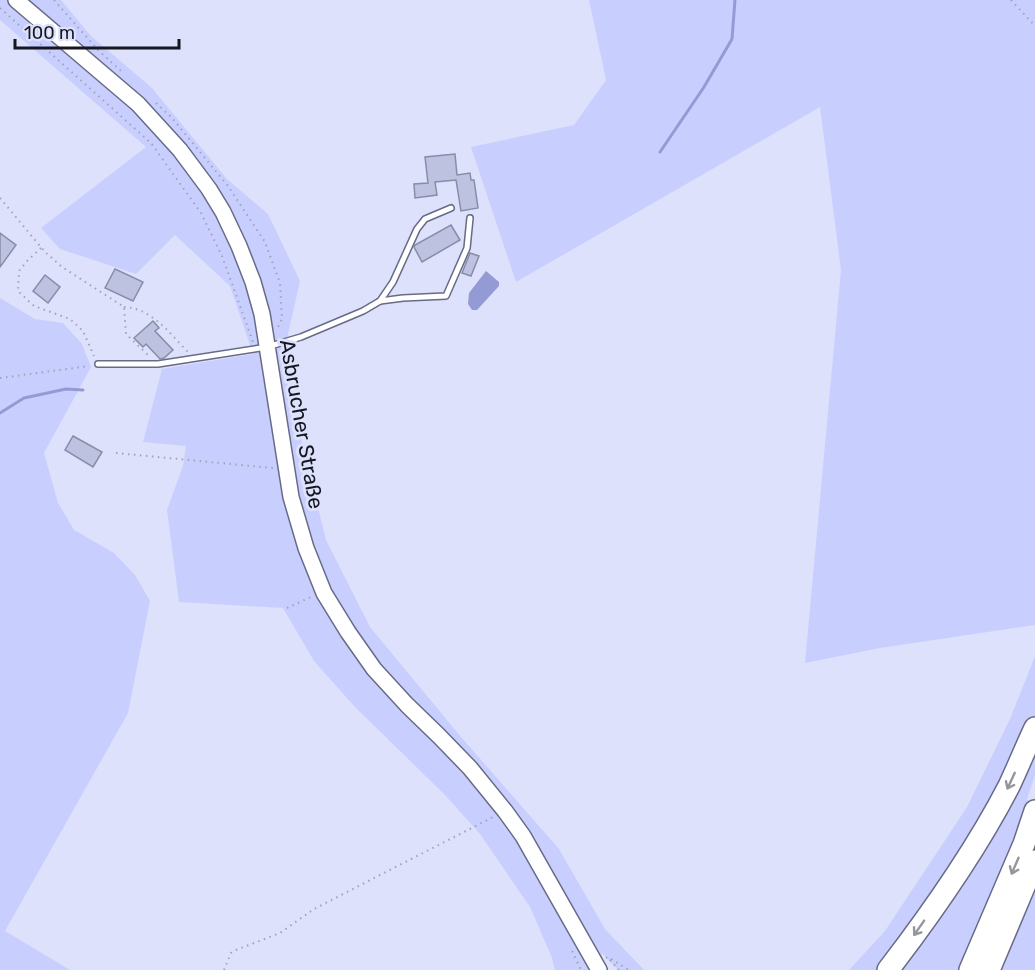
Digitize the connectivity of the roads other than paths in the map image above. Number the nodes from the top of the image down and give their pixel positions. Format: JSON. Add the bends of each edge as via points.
{"nodes":[{"id":1,"x":16,"y":0,"type":"edge"},
{"id":2,"x":451,"y":208,"type":"dead end"},
{"id":3,"x":470,"y":218,"type":"dead end"},
{"id":4,"x":380,"y":301,"type":"junction"},
{"id":5,"x":261,"y":348,"type":"junction"},
{"id":6,"x":98,"y":364,"type":"road end"},
{"id":7,"x":1035,"y":728,"type":"edge"},
{"id":8,"x":1035,"y":811,"type":"edge"},
{"id":9,"x":1035,"y":861,"type":"edge"},
{"id":10,"x":601,"y":965,"type":"edge"},
{"id":11,"x":888,"y":970,"type":"edge"},
{"id":12,"x":970,"y":970,"type":"edge"},
{"id":13,"x":989,"y":970,"type":"edge"}],
"edges":[{"from":1,"to":5,"type":"main road","name":"Asbrucher Straße","via":[[138,104],[196,170],[223,212],[253,282],[262,314]]},
{"from":2,"to":4,"type":"lane","via":[[426,219],[417,229]]},
{"from":3,"to":4,"type":"lane","via":[[466,248],[446,296]]},
{"from":4,"to":5,"type":"lane","via":[[301,337]]},
{"from":5,"to":6,"type":"lane","via":[[158,364]]},
{"from":5,"to":10,"type":"main road","name":"Asbrucher Straße","via":[[276,398],[291,497],[324,592],[374,669],[506,811],[572,925]]},
{"from":7,"to":11,"type":"highway","one_way":true,"via":[[981,836]]},
{"from":8,"to":12,"type":"highway","one_way":true},
{"from":9,"to":13,"type":"highway"}]}
